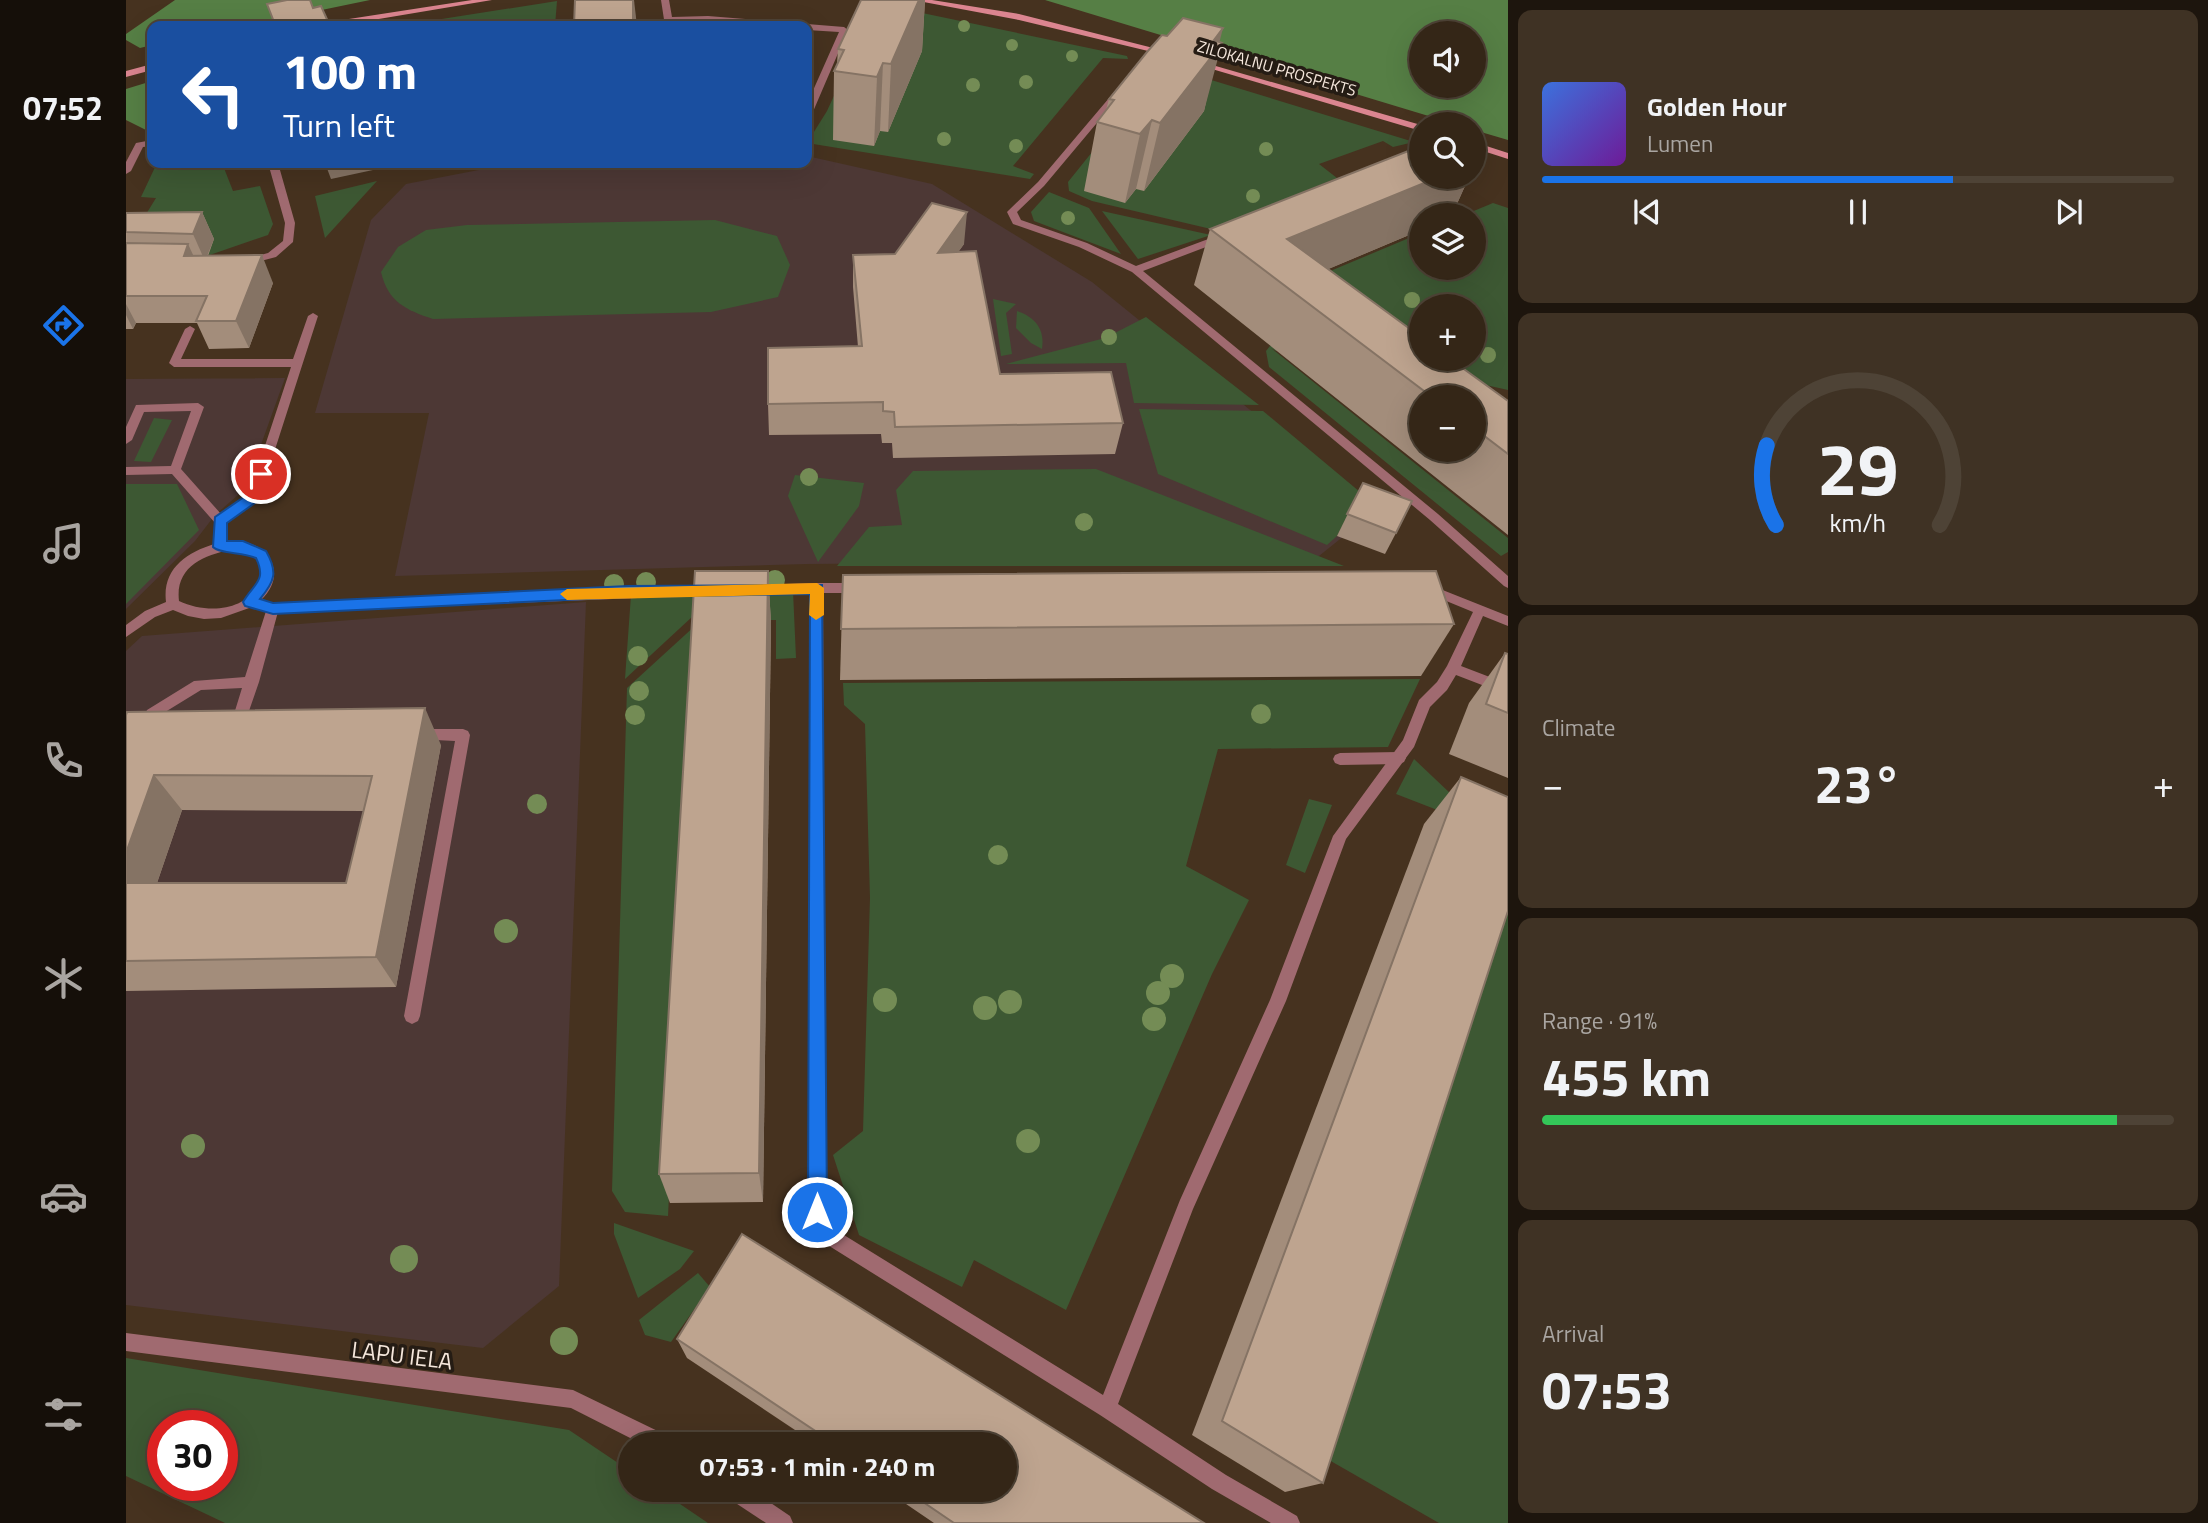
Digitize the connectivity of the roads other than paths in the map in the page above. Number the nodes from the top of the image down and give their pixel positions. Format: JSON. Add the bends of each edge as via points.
{"nodes":[{"id":1,"x":488,"y":0,"type":"edge"},
{"id":2,"x":665,"y":0,"type":"edge"},
{"id":3,"x":917,"y":0,"type":"edge"},
{"id":4,"x":355,"y":21,"type":"edge"},
{"id":5,"x":669,"y":21,"type":"edge"},
{"id":6,"x":688,"y":21,"type":"edge"},
{"id":7,"x":732,"y":21,"type":"edge"},
{"id":8,"x":812,"y":27,"type":"edge"},
{"id":9,"x":1155,"y":49,"type":"junction"},
{"id":10,"x":1181,"y":57,"type":"edge"},
{"id":11,"x":1147,"y":59,"type":"edge"},
{"id":12,"x":1194,"y":60,"type":"edge"},
{"id":13,"x":147,"y":68,"type":"edge"},
{"id":14,"x":126,"y":74,"type":"edge"},
{"id":15,"x":1126,"y":84,"type":"edge"},
{"id":16,"x":812,"y":103,"type":"edge"},
{"id":17,"x":1409,"y":124,"type":"edge"},
{"id":18,"x":126,"y":137,"type":"edge"},
{"id":19,"x":147,"y":144,"type":"edge"},
{"id":20,"x":139,"y":145,"type":"junction"},
{"id":21,"x":1486,"y":149,"type":"edge"},
{"id":22,"x":1508,"y":156,"type":"edge"},
{"id":23,"x":274,"y":168,"type":"edge"},
{"id":24,"x":126,"y":171,"type":"edge"},
{"id":25,"x":1237,"y":231,"type":"edge"},
{"id":26,"x":235,"y":264,"type":"edge"},
{"id":27,"x":1136,"y":270,"type":"junction"},
{"id":28,"x":313,"y":316,"type":"dead end"},
{"id":29,"x":190,"y":328,"type":"dead end"},
{"id":30,"x":298,"y":363,"type":"junction"},
{"id":31,"x":126,"y":440,"type":"edge"},
{"id":32,"x":175,"y":470,"type":"junction"},
{"id":33,"x":126,"y":471,"type":"edge"},
{"id":34,"x":220,"y":521,"type":"junction"},
{"id":35,"x":220,"y":547,"type":"junction"},
{"id":36,"x":1410,"y":582,"type":"edge"},
{"id":37,"x":1508,"y":583,"type":"edge"},
{"id":38,"x":817,"y":588,"type":"junction"},
{"id":39,"x":870,"y":588,"type":"edge"},
{"id":40,"x":250,"y":602,"type":"junction"},
{"id":41,"x":173,"y":604,"type":"junction"},
{"id":42,"x":273,"y":608,"type":"junction"},
{"id":43,"x":1480,"y":610,"type":"junction"},
{"id":44,"x":1508,"y":621,"type":"edge"},
{"id":45,"x":127,"y":631,"type":"edge"},
{"id":46,"x":1452,"y":668,"type":"junction"},
{"id":47,"x":252,"y":682,"type":"junction"},
{"id":48,"x":1508,"y":690,"type":"edge"},
{"id":49,"x":405,"y":736,"type":"edge"},
{"id":50,"x":234,"y":737,"type":"edge"},
{"id":51,"x":156,"y":738,"type":"edge"},
{"id":52,"x":1399,"y":758,"type":"junction"},
{"id":53,"x":1340,"y":759,"type":"dead end"},
{"id":54,"x":412,"y":1016,"type":"dead end"},
{"id":55,"x":126,"y":1342,"type":"edge"},
{"id":56,"x":1107,"y":1408,"type":"junction"},
{"id":57,"x":639,"y":1432,"type":"edge"},
{"id":58,"x":752,"y":1502,"type":"edge"},
{"id":59,"x":783,"y":1523,"type":"edge"},
{"id":60,"x":1290,"y":1523,"type":"edge"}],
"edges":[{"from":1,"to":4,"type":"main road"},
{"from":2,"to":5,"type":"street"},
{"from":3,"to":9,"type":"main road","name":"ZILOKALNU PROSPEKTS","via":[[1019,17]]},
{"from":6,"to":7,"type":"street"},
{"from":8,"to":16,"type":"street","via":[[844,30]]},
{"from":9,"to":10,"type":"main road","name":"ZILOKALNU PROSPEKTS"},
{"from":9,"to":11,"type":"street"},
{"from":12,"to":17,"type":"main road","name":"ZILOKALNU PROSPEKTS"},
{"from":13,"to":14,"type":"main road"},
{"from":15,"to":27,"type":"street","via":[[1012,212],[1017,222],[1035,231],[1083,245]]},
{"from":18,"to":20,"type":"street"},
{"from":19,"to":20,"type":"street"},
{"from":20,"to":24,"type":"street"},
{"from":21,"to":22,"type":"main road"},
{"from":23,"to":26,"type":"street","via":[[290,223],[288,242],[272,256]]},
{"from":25,"to":27,"type":"street"},
{"from":27,"to":37,"type":"street"},
{"from":28,"to":30,"type":"street"},
{"from":29,"to":30,"type":"street","via":[[174,363]]},
{"from":30,"to":34,"type":"street","via":[[254,496]]},
{"from":31,"to":32,"type":"street","via":[[140,408],[198,407]]},
{"from":32,"to":33,"type":"street"},
{"from":32,"to":34,"type":"street"},
{"from":34,"to":35,"type":"street"},
{"from":35,"to":40,"type":"street","via":[[253,549],[267,562],[267,581]]},
{"from":35,"to":41,"type":"street","via":[[202,552],[177,571],[171,583]]},
{"from":36,"to":43,"type":"street"},
{"from":38,"to":39,"type":"street"},
{"from":38,"to":42,"type":"street"},
{"from":38,"to":56,"type":"street","via":[[817,1212],[824,1233]]},
{"from":40,"to":41,"type":"street","via":[[228,613],[204,616]]},
{"from":40,"to":42,"type":"street"},
{"from":41,"to":45,"type":"street"},
{"from":42,"to":47,"type":"street"},
{"from":43,"to":44,"type":"street"},
{"from":43,"to":46,"type":"street"},
{"from":46,"to":48,"type":"street"},
{"from":46,"to":52,"type":"street","via":[[1424,704]]},
{"from":47,"to":50,"type":"street"},
{"from":47,"to":51,"type":"street","via":[[199,685],[152,714],[143,739]]},
{"from":49,"to":54,"type":"street","via":[[463,735]]},
{"from":52,"to":53,"type":"street"},
{"from":52,"to":56,"type":"street","via":[[1340,836],[1278,1001],[1186,1206]]},
{"from":55,"to":57,"type":"street","name":"LAPU IELA","via":[[573,1399]]},
{"from":56,"to":60,"type":"street"},
{"from":58,"to":59,"type":"street"}]}
